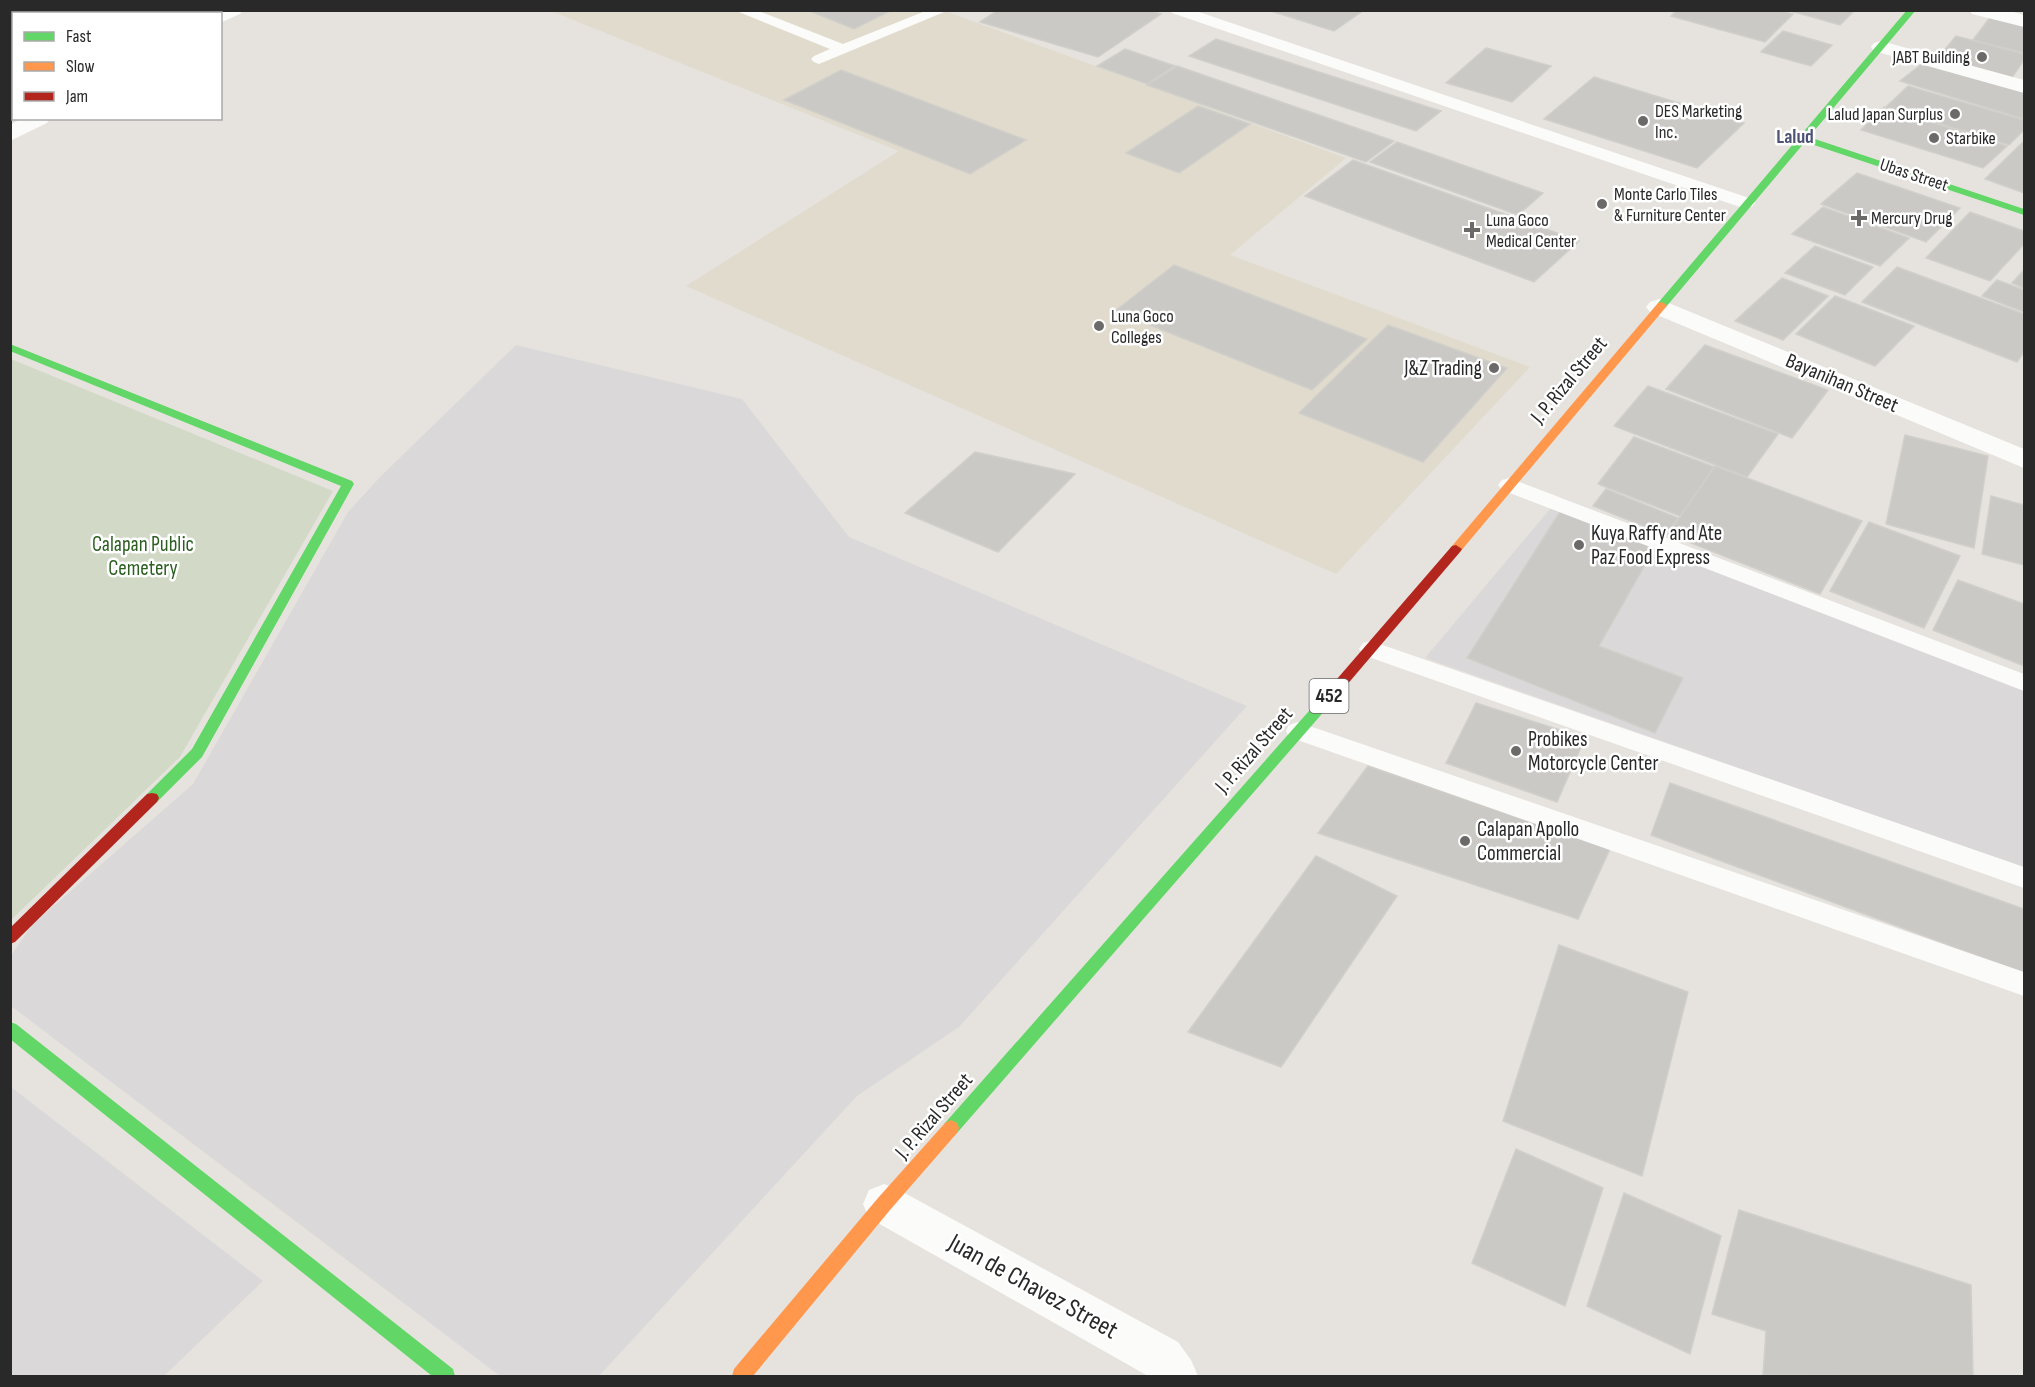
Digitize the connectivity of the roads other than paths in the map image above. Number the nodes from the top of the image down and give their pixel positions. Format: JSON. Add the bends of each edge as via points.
{"nodes":[{"id":1,"x":741,"y":10,"type":"edge"},
{"id":2,"x":942,"y":10,"type":"edge"},
{"id":3,"x":1177,"y":10,"type":"edge"},
{"id":4,"x":1912,"y":10,"type":"edge"},
{"id":5,"x":1979,"y":10,"type":"edge"},
{"id":6,"x":2025,"y":21,"type":"edge"},
{"id":7,"x":1881,"y":47,"type":"junction"},
{"id":8,"x":843,"y":49,"type":"junction"},
{"id":9,"x":819,"y":59,"type":"dead end"},
{"id":10,"x":2025,"y":87,"type":"edge"},
{"id":11,"x":35,"y":120,"type":"edge"},
{"id":12,"x":10,"y":134,"type":"edge"},
{"id":13,"x":1803,"y":138,"type":"junction"},
{"id":14,"x":1746,"y":203,"type":"junction"},
{"id":15,"x":2025,"y":212,"type":"edge"},
{"id":16,"x":1659,"y":307,"type":"junction"},
{"id":17,"x":10,"y":347,"type":"edge"},
{"id":18,"x":2025,"y":459,"type":"edge"},
{"id":19,"x":1509,"y":485,"type":"junction"},
{"id":20,"x":1371,"y":649,"type":"junction"},
{"id":21,"x":2025,"y":683,"type":"edge"},
{"id":22,"x":1298,"y":731,"type":"junction"},
{"id":23,"x":2025,"y":878,"type":"edge"},
{"id":24,"x":10,"y":938,"type":"edge"},
{"id":25,"x":2025,"y":984,"type":"edge"},
{"id":26,"x":10,"y":1029,"type":"edge"},
{"id":27,"x":884,"y":1204,"type":"junction"},
{"id":28,"x":447,"y":1377,"type":"edge"},
{"id":29,"x":741,"y":1377,"type":"edge"},
{"id":30,"x":1175,"y":1377,"type":"edge"}],
"edges":[{"from":1,"to":8,"type":"lane"},
{"from":2,"to":8,"type":"lane"},
{"from":3,"to":14,"type":"lane"},
{"from":4,"to":7,"type":"main road","name":"J. P. Rizal Street","number":"452"},
{"from":5,"to":6,"type":"street"},
{"from":7,"to":10,"type":"street"},
{"from":7,"to":13,"type":"main road","name":"J. P. Rizal Street","number":"452"},
{"from":8,"to":9,"type":"lane"},
{"from":11,"to":12,"type":"street"},
{"from":13,"to":14,"type":"main road","name":"J. P. Rizal Street","number":"452"},
{"from":13,"to":15,"type":"main road","name":"Ubas Street"},
{"from":14,"to":16,"type":"main road","name":"J. P. Rizal Street","number":"452"},
{"from":16,"to":18,"type":"street","name":"Bayanihan Street"},
{"from":16,"to":19,"type":"main road","name":"J. P. Rizal Street","number":"452"},
{"from":17,"to":24,"type":"main road","via":[[348,484],[197,753]]},
{"from":19,"to":20,"type":"main road","name":"J. P. Rizal Street","number":"452"},
{"from":19,"to":21,"type":"lane"},
{"from":20,"to":22,"type":"main road","name":"J. P. Rizal Street","number":"452"},
{"from":20,"to":23,"type":"lane"},
{"from":22,"to":25,"type":"lane"},
{"from":22,"to":27,"type":"main road","name":"J. P. Rizal Street","number":"452"},
{"from":26,"to":28,"type":"main road"},
{"from":27,"to":29,"type":"main road","name":"J. P. Rizal Street","number":"452"},
{"from":27,"to":30,"type":"street","name":"Juan de Chavez Street","via":[[1162,1358]]}]}
